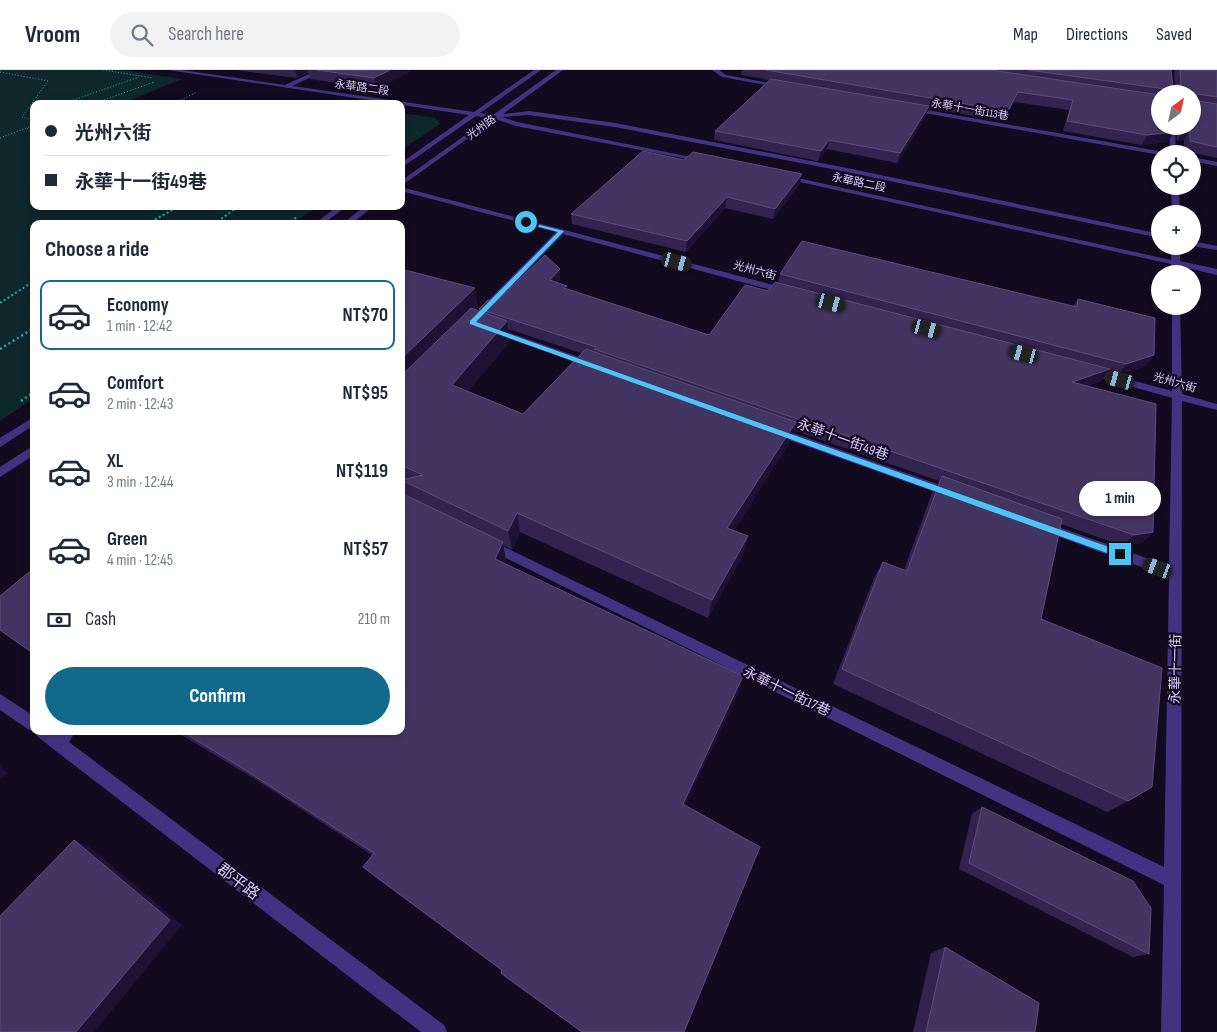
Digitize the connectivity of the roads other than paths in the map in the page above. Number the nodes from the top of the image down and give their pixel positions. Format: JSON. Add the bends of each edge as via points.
{"nodes":[{"id":1,"x":172,"y":70,"type":"edge"},
{"id":2,"x":323,"y":70,"type":"edge"},
{"id":3,"x":538,"y":70,"type":"edge"},
{"id":4,"x":560,"y":70,"type":"edge"},
{"id":5,"x":715,"y":70,"type":"edge"},
{"id":6,"x":285,"y":87,"type":"junction"},
{"id":7,"x":792,"y":88,"type":"edge"},
{"id":8,"x":374,"y":100,"type":"edge"},
{"id":9,"x":405,"y":105,"type":"edge"},
{"id":10,"x":900,"y":107,"type":"edge"},
{"id":11,"x":474,"y":114,"type":"junction"},
{"id":12,"x":495,"y":117,"type":"junction"},
{"id":13,"x":1151,"y":152,"type":"edge"},
{"id":14,"x":1201,"y":161,"type":"edge"},
{"id":15,"x":715,"y":162,"type":"edge"},
{"id":16,"x":405,"y":163,"type":"edge"},
{"id":17,"x":1217,"y":164,"type":"edge"},
{"id":18,"x":771,"y":174,"type":"edge"},
{"id":19,"x":405,"y":181,"type":"edge"},
{"id":20,"x":405,"y":190,"type":"edge"},
{"id":21,"x":337,"y":210,"type":"edge"},
{"id":22,"x":365,"y":210,"type":"edge"},
{"id":23,"x":324,"y":220,"type":"edge"},
{"id":24,"x":351,"y":220,"type":"edge"},
{"id":25,"x":562,"y":231,"type":"junction"},
{"id":26,"x":1151,"y":234,"type":"edge"},
{"id":27,"x":1201,"y":245,"type":"edge"},
{"id":28,"x":1217,"y":248,"type":"edge"},
{"id":29,"x":1175,"y":255,"type":"edge"},
{"id":30,"x":1175,"y":262,"type":"junction"},
{"id":31,"x":1217,"y":272,"type":"edge"},
{"id":32,"x":792,"y":293,"type":"edge"},
{"id":33,"x":1176,"y":315,"type":"edge"},
{"id":34,"x":603,"y":369,"type":"edge"},
{"id":35,"x":1081,"y":370,"type":"edge"},
{"id":36,"x":1178,"y":395,"type":"junction"},
{"id":37,"x":1217,"y":407,"type":"edge"},
{"id":38,"x":30,"y":423,"type":"edge"},
{"id":39,"x":763,"y":426,"type":"edge"},
{"id":40,"x":0,"y":443,"type":"edge"},
{"id":41,"x":30,"y":452,"type":"edge"},
{"id":42,"x":0,"y":473,"type":"edge"},
{"id":43,"x":960,"y":497,"type":"edge"},
{"id":44,"x":1035,"y":524,"type":"edge"},
{"id":45,"x":473,"y":537,"type":"edge"},
{"id":46,"x":1176,"y":574,"type":"junction"},
{"id":47,"x":0,"y":700,"type":"edge"},
{"id":48,"x":30,"y":722,"type":"edge"},
{"id":49,"x":63,"y":737,"type":"edge"},
{"id":50,"x":1172,"y":880,"type":"junction"},
{"id":51,"x":437,"y":1032,"type":"edge"},
{"id":52,"x":1171,"y":1032,"type":"edge"}],
"edges":[{"from":1,"to":6,"type":"street","name":"永華路二段"},
{"from":2,"to":6,"type":"street"},
{"from":3,"to":11,"type":"street","name":"光州路"},
{"from":4,"to":12,"type":"street","name":"光州路"},
{"from":5,"to":7,"type":"street","via":[[724,76]]},
{"from":6,"to":8,"type":"street","name":"永華路二段"},
{"from":9,"to":11,"type":"street","name":"永華路二段"},
{"from":10,"to":13,"type":"street","name":"永華十一街113巷"},
{"from":11,"to":12,"type":"street","name":"永華路二段"},
{"from":11,"to":16,"type":"street","name":"光州路"},
{"from":12,"to":15,"type":"street","name":"永華路二段","via":[[516,124]]},
{"from":12,"to":19,"type":"street","name":"光州路"},
{"from":12,"to":26,"type":"street","name":"永華路二段","via":[[529,113],[635,129]]},
{"from":14,"to":17,"type":"street"},
{"from":18,"to":30,"type":"street","name":"永華路二段"},
{"from":20,"to":25,"type":"street","name":"光州六街"},
{"from":21,"to":23,"type":"street"},
{"from":22,"to":24,"type":"street"},
{"from":25,"to":32,"type":"street","name":"光州六街"},
{"from":25,"to":34,"type":"street","via":[[472,322]]},
{"from":27,"to":28,"type":"street"},
{"from":29,"to":30,"type":"street"},
{"from":30,"to":31,"type":"street","name":"永華路二段"},
{"from":33,"to":36,"type":"street","name":"永華十一街"},
{"from":35,"to":36,"type":"street","name":"光州六街"},
{"from":36,"to":37,"type":"street","name":"光州六街"},
{"from":36,"to":46,"type":"street","name":"永華十一街"},
{"from":38,"to":40,"type":"street"},
{"from":39,"to":43,"type":"street","name":"永華十一街49巷"},
{"from":41,"to":42,"type":"street"},
{"from":44,"to":46,"type":"street"},
{"from":45,"to":50,"type":"street","name":"永華十一街17巷"},
{"from":46,"to":50,"type":"street","name":"永華十一街"},
{"from":47,"to":48,"type":"street"},
{"from":49,"to":51,"type":"street","name":"郡平路"},
{"from":50,"to":52,"type":"street","name":"永華十一街"}]}
